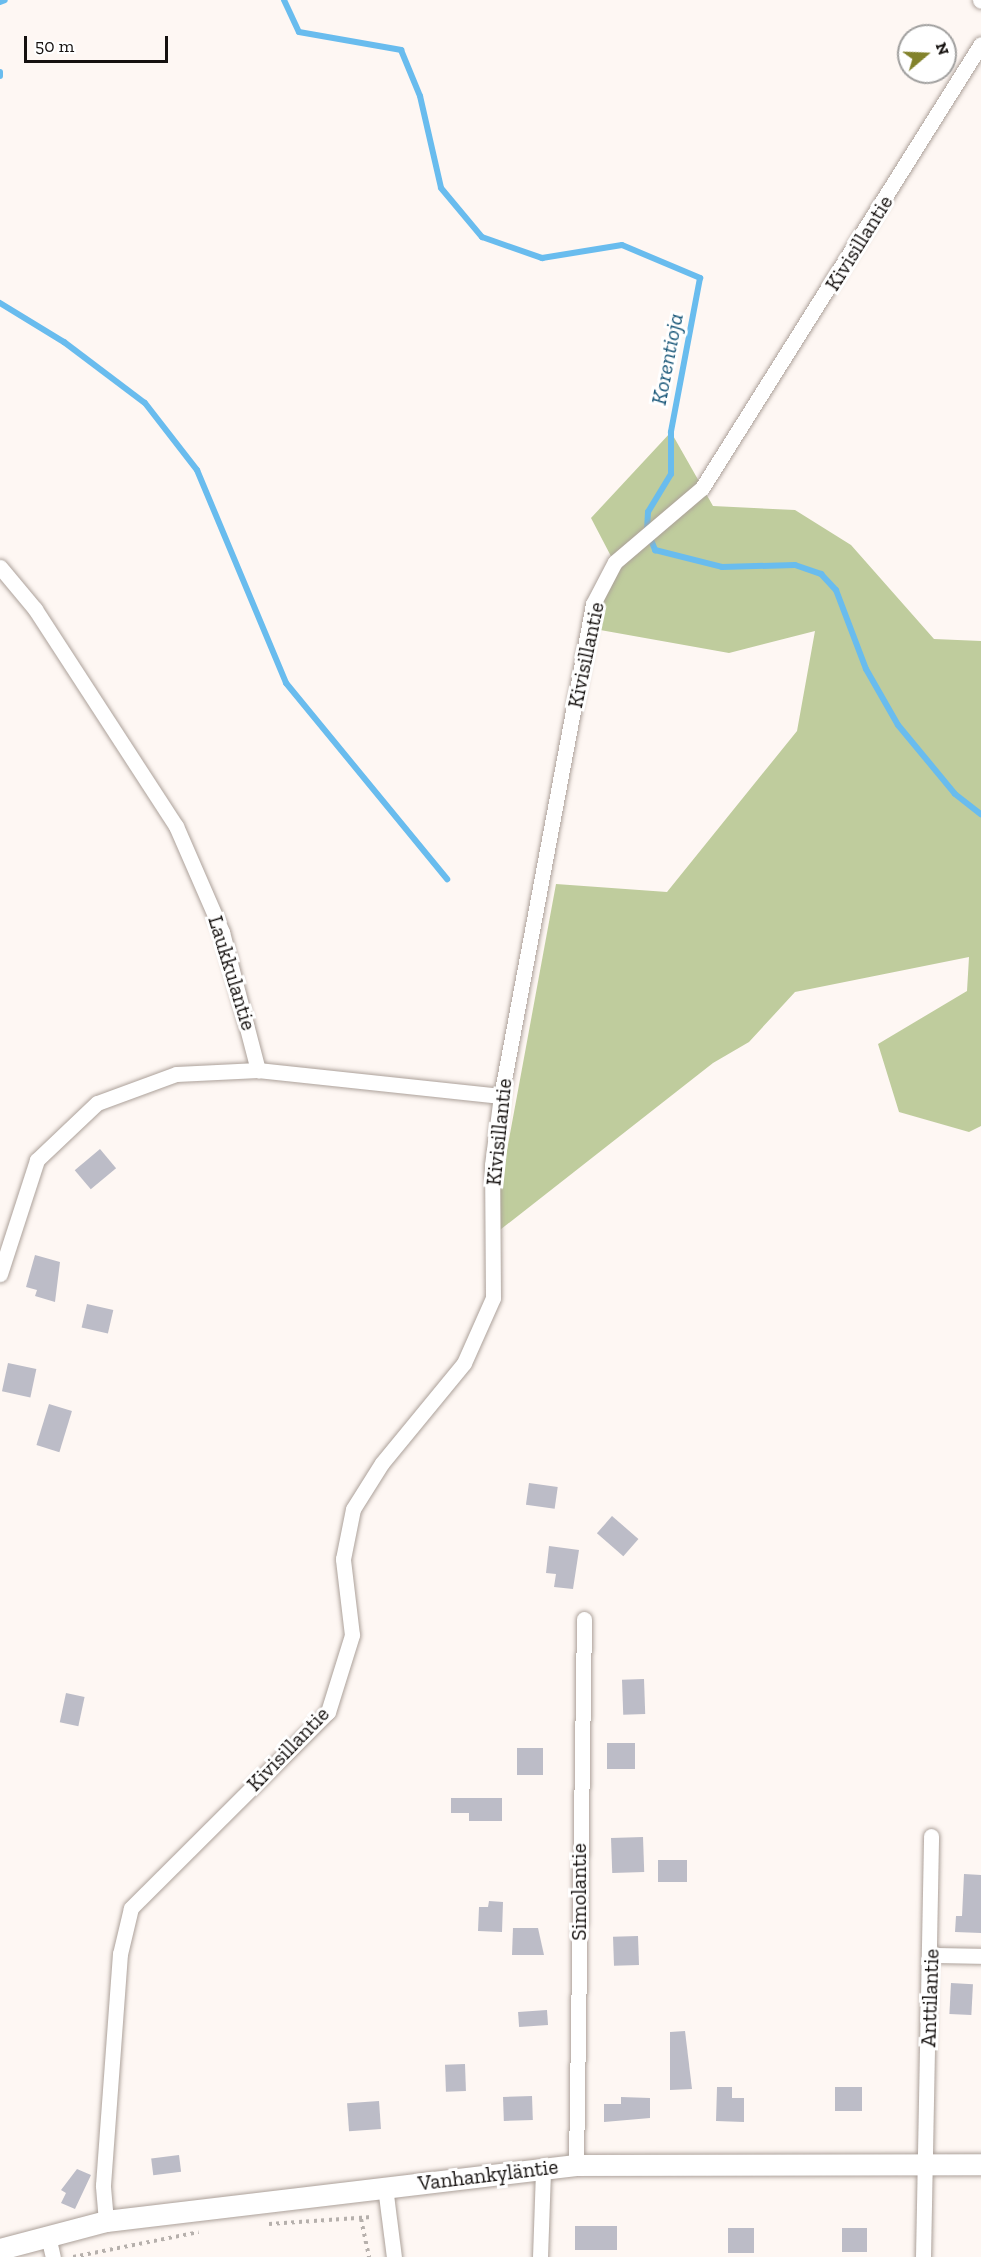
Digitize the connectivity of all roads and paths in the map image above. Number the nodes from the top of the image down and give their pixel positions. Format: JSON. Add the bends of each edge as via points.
{"nodes":[{"id":1,"x":981,"y":44,"type":"edge"},
{"id":2,"x":0,"y":567,"type":"edge"},
{"id":3,"x":258,"y":1070,"type":"junction"},
{"id":4,"x":501,"y":1096,"type":"junction"},
{"id":5,"x":0,"y":1274,"type":"edge"},
{"id":6,"x":584,"y":1619,"type":"dead end"},
{"id":7,"x":931,"y":1836,"type":"dead end"},
{"id":8,"x":931,"y":1955,"type":"junction"},
{"id":9,"x":981,"y":1956,"type":"edge"},
{"id":10,"x":925,"y":2161,"type":"junction"},
{"id":11,"x":981,"y":2164,"type":"edge"},
{"id":12,"x":576,"y":2165,"type":"junction"},
{"id":13,"x":543,"y":2169,"type":"junction"},
{"id":14,"x":385,"y":2187,"type":"junction"},
{"id":15,"x":388,"y":2215,"type":"junction"},
{"id":16,"x":361,"y":2219,"type":"junction"},
{"id":17,"x":106,"y":2221,"type":"junction"},
{"id":18,"x":259,"y":2224,"type":"dead end"},
{"id":19,"x":203,"y":2231,"type":"dead end"},
{"id":20,"x":48,"y":2236,"type":"junction"},
{"id":21,"x":0,"y":2249,"type":"edge"},
{"id":22,"x":53,"y":2257,"type":"edge"},
{"id":23,"x":73,"y":2257,"type":"edge"},
{"id":24,"x":369,"y":2257,"type":"edge"},
{"id":25,"x":394,"y":2257,"type":"edge"},
{"id":26,"x":540,"y":2257,"type":"edge"},
{"id":27,"x":923,"y":2257,"type":"edge"}],
"edges":[{"from":1,"to":4,"type":"street","name":"Kivisillantie","via":[[702,488],[615,562],[593,604]]},
{"from":2,"to":3,"type":"street","name":"Laukkulantie","via":[[35,609],[176,826],[222,932]]},
{"from":3,"to":4,"type":"street"},
{"from":3,"to":5,"type":"street","via":[[176,1074],[97,1103],[37,1160]]},
{"from":4,"to":17,"type":"street","name":"Kivisillantie","via":[[492,1165],[493,1298],[464,1363],[382,1463],[353,1509],[343,1559],[352,1635],[328,1712],[131,1908],[120,1954],[103,2185]]},
{"from":6,"to":12,"type":"street","name":"Simolantie"},
{"from":7,"to":8,"type":"street","name":"Anttilantie"},
{"from":8,"to":9,"type":"street"},
{"from":8,"to":10,"type":"street","name":"Anttilantie"},
{"from":10,"to":11,"type":"street","name":"Vanhankyläntie"},
{"from":10,"to":12,"type":"street","name":"Vanhankyläntie"},
{"from":10,"to":27,"type":"street","name":"Anttilantie"},
{"from":12,"to":13,"type":"street","name":"Vanhankyläntie"},
{"from":13,"to":14,"type":"street","name":"Vanhankyläntie"},
{"from":13,"to":26,"type":"street"},
{"from":14,"to":15,"type":"street"},
{"from":14,"to":17,"type":"street","name":"Vanhankyläntie"},
{"from":15,"to":16,"type":"path"},
{"from":15,"to":25,"type":"street"},
{"from":16,"to":18,"type":"path"},
{"from":16,"to":24,"type":"path"},
{"from":17,"to":20,"type":"street","name":"Vanhankyläntie"},
{"from":19,"to":23,"type":"path"},
{"from":20,"to":21,"type":"street","name":"Vanhankyläntie"},
{"from":20,"to":22,"type":"street"}]}
